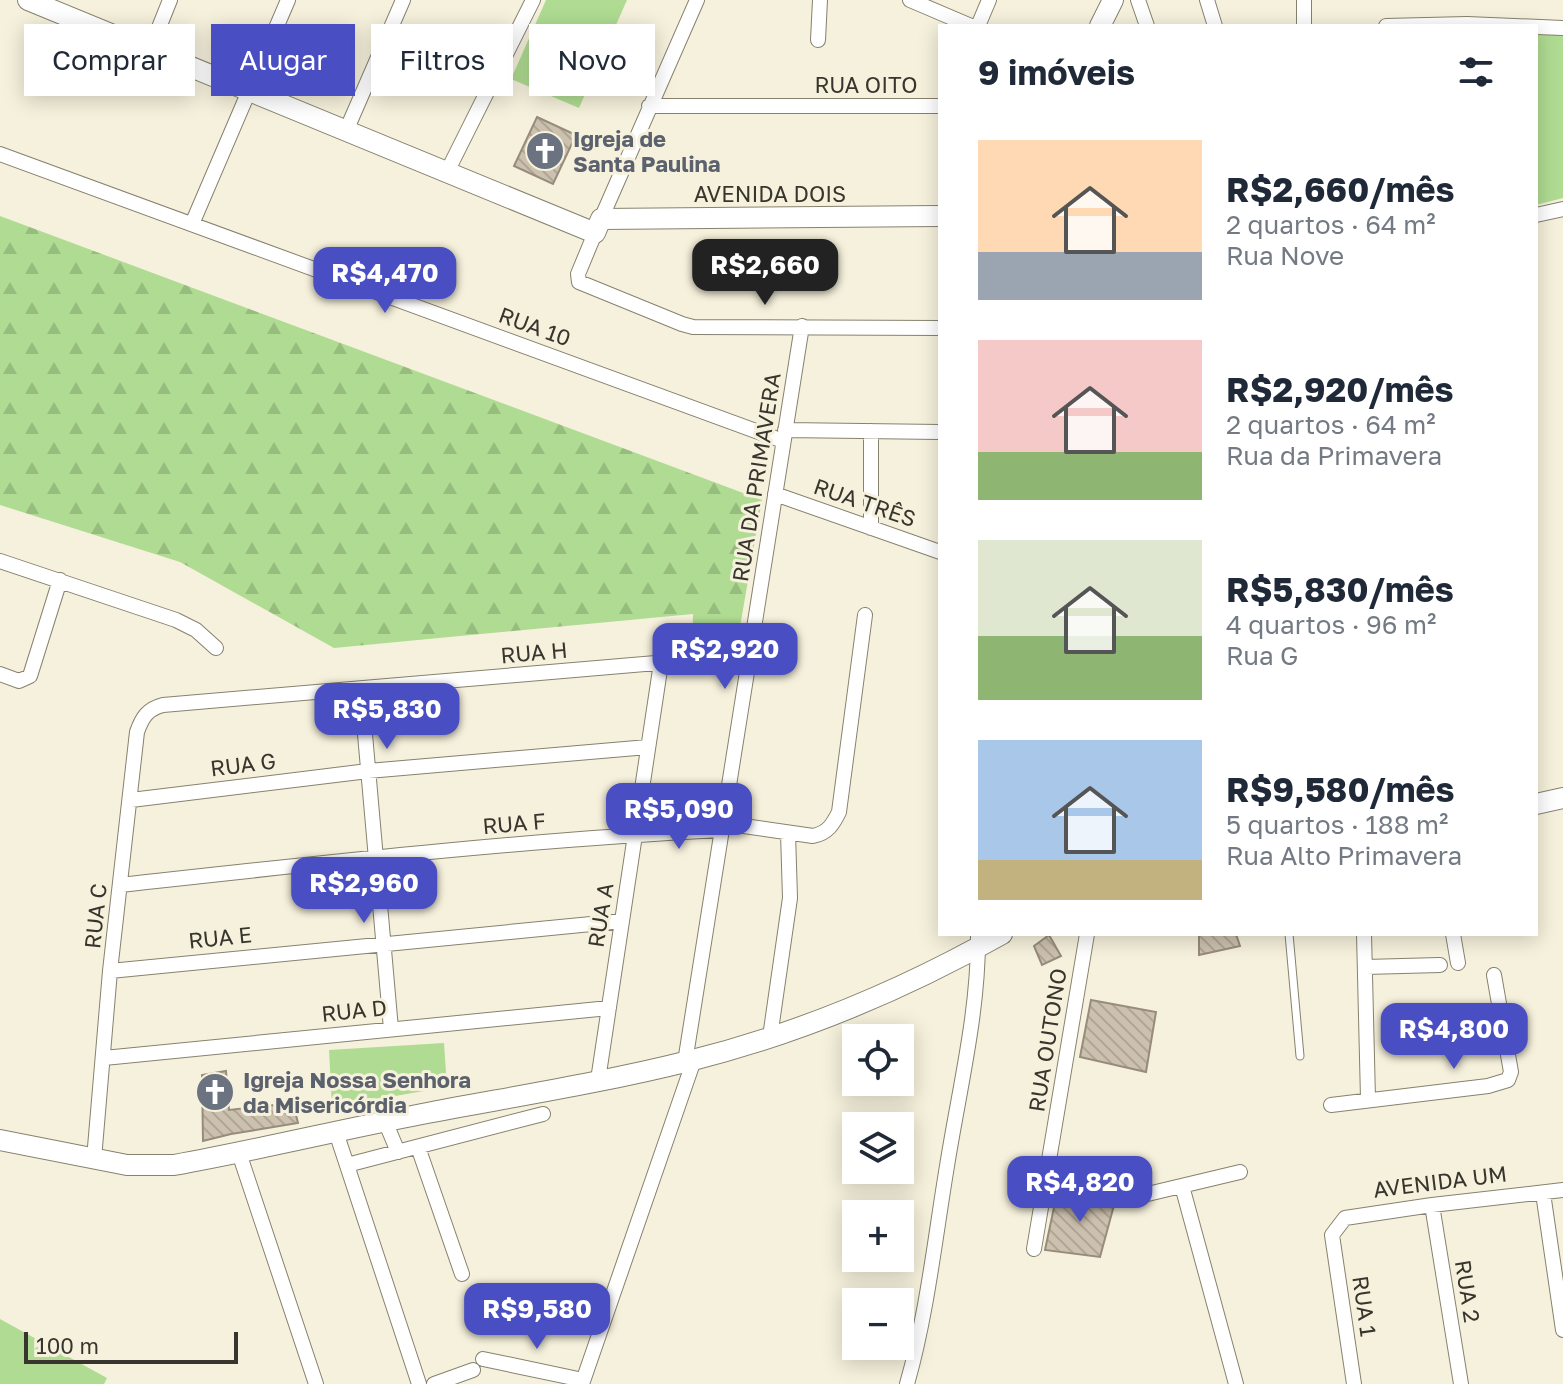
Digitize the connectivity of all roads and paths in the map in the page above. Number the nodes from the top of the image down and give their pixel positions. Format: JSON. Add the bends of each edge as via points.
{"nodes":[{"id":1,"x":28,"y":0,"type":"edge"},
{"id":2,"x":170,"y":0,"type":"edge"},
{"id":3,"x":288,"y":0,"type":"edge"},
{"id":4,"x":403,"y":0,"type":"edge"},
{"id":5,"x":533,"y":0,"type":"edge"},
{"id":6,"x":697,"y":0,"type":"edge"},
{"id":7,"x":820,"y":0,"type":"edge"},
{"id":8,"x":910,"y":0,"type":"edge"},
{"id":9,"x":989,"y":0,"type":"edge"},
{"id":10,"x":1113,"y":0,"type":"edge"},
{"id":11,"x":1138,"y":0,"type":"edge"},
{"id":12,"x":1207,"y":0,"type":"edge"},
{"id":13,"x":1304,"y":0,"type":"edge"},
{"id":14,"x":87,"y":24,"type":"edge"},
{"id":15,"x":160,"y":24,"type":"edge"},
{"id":16,"x":277,"y":24,"type":"edge"},
{"id":17,"x":966,"y":24,"type":"edge"},
{"id":18,"x":979,"y":24,"type":"edge"},
{"id":19,"x":1101,"y":24,"type":"edge"},
{"id":20,"x":1146,"y":24,"type":"edge"},
{"id":21,"x":1214,"y":24,"type":"edge"},
{"id":22,"x":1304,"y":24,"type":"edge"},
{"id":23,"x":1538,"y":27,"type":"edge"},
{"id":24,"x":1563,"y":28,"type":"edge"},
{"id":25,"x":818,"y":40,"type":"dead end"},
{"id":26,"x":246,"y":96,"type":"edge"},
{"id":27,"x":260,"y":96,"type":"edge"},
{"id":28,"x":649,"y":106,"type":"junction"},
{"id":29,"x":938,"y":106,"type":"edge"},
{"id":30,"x":346,"y":131,"type":"junction"},
{"id":31,"x":0,"y":154,"type":"edge"},
{"id":32,"x":447,"y":172,"type":"junction"},
{"id":33,"x":1563,"y":209,"type":"edge"},
{"id":34,"x":1538,"y":215,"type":"edge"},
{"id":35,"x":938,"y":216,"type":"edge"},
{"id":36,"x":192,"y":224,"type":"junction"},
{"id":37,"x":598,"y":226,"type":"junction"},
{"id":38,"x":802,"y":326,"type":"junction"},
{"id":39,"x":938,"y":328,"type":"edge"},
{"id":40,"x":871,"y":431,"type":"junction"},
{"id":41,"x":938,"y":432,"type":"edge"},
{"id":42,"x":784,"y":436,"type":"junction"},
{"id":43,"x":775,"y":494,"type":"junction"},
{"id":44,"x":871,"y":528,"type":"junction"},
{"id":45,"x":938,"y":551,"type":"edge"},
{"id":46,"x":0,"y":561,"type":"edge"},
{"id":47,"x":60,"y":580,"type":"junction"},
{"id":48,"x":865,"y":615,"type":"dead end"},
{"id":49,"x":216,"y":648,"type":"dead end"},
{"id":50,"x":750,"y":655,"type":"junction"},
{"id":51,"x":661,"y":663,"type":"junction"},
{"id":52,"x":0,"y":674,"type":"edge"},
{"id":53,"x":361,"y":689,"type":"junction"},
{"id":54,"x":178,"y":704,"type":"joint"},
{"id":55,"x":648,"y":747,"type":"junction"},
{"id":56,"x":368,"y":771,"type":"junction"},
{"id":57,"x":1563,"y":798,"type":"edge"},
{"id":58,"x":131,"y":800,"type":"junction"},
{"id":59,"x":1538,"y":804,"type":"edge"},
{"id":60,"x":637,"y":818,"type":"junction"},
{"id":61,"x":723,"y":822,"type":"junction"},
{"id":62,"x":788,"y":833,"type":"junction"},
{"id":63,"x":635,"y":834,"type":"junction"},
{"id":64,"x":376,"y":857,"type":"junction"},
{"id":65,"x":120,"y":885,"type":"junction"},
{"id":66,"x":622,"y":921,"type":"junction"},
{"id":67,"x":1087,"y":936,"type":"edge"},
{"id":68,"x":1289,"y":936,"type":"edge"},
{"id":69,"x":1364,"y":936,"type":"edge"},
{"id":70,"x":1453,"y":936,"type":"edge"},
{"id":71,"x":978,"y":941,"type":"edge"},
{"id":72,"x":384,"y":942,"type":"junction"},
{"id":73,"x":1458,"y":963,"type":"dead end"},
{"id":74,"x":1440,"y":965,"type":"dead end"},
{"id":75,"x":1365,"y":967,"type":"junction"},
{"id":76,"x":110,"y":971,"type":"junction"},
{"id":77,"x":1494,"y":975,"type":"dead end"},
{"id":78,"x":609,"y":1008,"type":"junction"},
{"id":79,"x":391,"y":1029,"type":"junction"},
{"id":80,"x":770,"y":1037,"type":"junction"},
{"id":81,"x":1300,"y":1056,"type":"dead end"},
{"id":82,"x":104,"y":1058,"type":"junction"},
{"id":83,"x":689,"y":1061,"type":"junction"},
{"id":84,"x":598,"y":1080,"type":"junction"},
{"id":85,"x":1368,"y":1099,"type":"junction"},
{"id":86,"x":1331,"y":1105,"type":"dead end"},
{"id":87,"x":543,"y":1114,"type":"dead end"},
{"id":88,"x":385,"y":1121,"type":"junction"},
{"id":89,"x":336,"y":1132,"type":"junction"},
{"id":90,"x":0,"y":1140,"type":"edge"},
{"id":91,"x":418,"y":1147,"type":"junction"},
{"id":92,"x":398,"y":1152,"type":"junction"},
{"id":93,"x":239,"y":1153,"type":"junction"},
{"id":94,"x":94,"y":1159,"type":"junction"},
{"id":95,"x":347,"y":1165,"type":"junction"},
{"id":96,"x":1240,"y":1172,"type":"dead end"},
{"id":97,"x":1182,"y":1186,"type":"junction"},
{"id":98,"x":1563,"y":1190,"type":"edge"},
{"id":99,"x":1543,"y":1193,"type":"junction"},
{"id":100,"x":1135,"y":1197,"type":"dead end"},
{"id":101,"x":1432,"y":1205,"type":"junction"},
{"id":102,"x":1332,"y":1235,"type":"joint"},
{"id":103,"x":1034,"y":1249,"type":"dead end"},
{"id":104,"x":462,"y":1274,"type":"dead end"},
{"id":105,"x":1563,"y":1330,"type":"edge"},
{"id":106,"x":582,"y":1382,"type":"edge"},
{"id":107,"x":316,"y":1384,"type":"edge"},
{"id":108,"x":419,"y":1384,"type":"edge"},
{"id":109,"x":434,"y":1384,"type":"edge"},
{"id":110,"x":907,"y":1384,"type":"edge"},
{"id":111,"x":1236,"y":1384,"type":"edge"},
{"id":112,"x":1354,"y":1384,"type":"edge"},
{"id":113,"x":1461,"y":1384,"type":"edge"}],
"edges":[{"from":1,"to":14,"type":"main road","name":"AVENIDA DOIS"},
{"from":2,"to":15,"type":"street"},
{"from":3,"to":16,"type":"street"},
{"from":4,"to":30,"type":"street"},
{"from":5,"to":32,"type":"street"},
{"from":6,"to":28,"type":"street"},
{"from":7,"to":25,"type":"street"},
{"from":8,"to":17,"type":"street"},
{"from":9,"to":18,"type":"street"},
{"from":10,"to":19,"type":"main road"},
{"from":11,"to":20,"type":"street"},
{"from":12,"to":21,"type":"street"},
{"from":13,"to":22,"type":"street"},
{"from":23,"to":24,"type":"street"},
{"from":26,"to":36,"type":"street"},
{"from":27,"to":30,"type":"main road","name":"AVENIDA DOIS"},
{"from":28,"to":29,"type":"street","name":"RUA OITO"},
{"from":28,"to":37,"type":"street"},
{"from":30,"to":32,"type":"main road","name":"AVENIDA DOIS"},
{"from":31,"to":36,"type":"street","name":"RUA 10"},
{"from":32,"to":37,"type":"main road","name":"AVENIDA DOIS"},
{"from":33,"to":34,"type":"street"},
{"from":35,"to":37,"type":"main road","name":"AVENIDA DOIS"},
{"from":36,"to":42,"type":"street","name":"RUA 10"},
{"from":37,"to":38,"type":"street","via":[[578,274],[583,286],[693,327]]},
{"from":38,"to":39,"type":"street"},
{"from":38,"to":42,"type":"street","name":"RUA DA PRIMAVERA"},
{"from":40,"to":41,"type":"street","name":"RUA 10"},
{"from":40,"to":42,"type":"street","name":"RUA 10"},
{"from":40,"to":44,"type":"street"},
{"from":42,"to":43,"type":"street","name":"RUA DA PRIMAVERA"},
{"from":43,"to":44,"type":"street","name":"RUA TRÊS"},
{"from":43,"to":50,"type":"street","name":"RUA DA PRIMAVERA"},
{"from":44,"to":45,"type":"street","name":"RUA TRÊS"},
{"from":46,"to":47,"type":"street"},
{"from":47,"to":49,"type":"street","via":[[176,620]]},
{"from":47,"to":52,"type":"street","via":[[30,676],[19,681]]},
{"from":48,"to":62,"type":"street","via":[[839,812],[820,834]]},
{"from":50,"to":51,"type":"street","name":"RUA H"},
{"from":50,"to":61,"type":"street","name":"RUA DA PRIMAVERA"},
{"from":51,"to":53,"type":"street","name":"RUA H"},
{"from":51,"to":55,"type":"street","name":"RUA A"},
{"from":53,"to":54,"type":"street","name":"RUA H"},
{"from":53,"to":56,"type":"street"},
{"from":54,"to":58,"type":"street","name":"RUA C","via":[[155,707],[143,717]]},
{"from":55,"to":56,"type":"street","name":"RUA G"},
{"from":55,"to":60,"type":"street","name":"RUA A"},
{"from":56,"to":58,"type":"street","name":"RUA G"},
{"from":56,"to":64,"type":"street"},
{"from":57,"to":59,"type":"main road"},
{"from":58,"to":65,"type":"street","name":"RUA C"},
{"from":60,"to":61,"type":"street"},
{"from":60,"to":63,"type":"street","name":"RUA A"},
{"from":61,"to":62,"type":"street"},
{"from":61,"to":63,"type":"street","name":"RUA F"},
{"from":61,"to":83,"type":"street","name":"RUA DA PRIMAVERA"},
{"from":62,"to":80,"type":"street","via":[[790,898]]},
{"from":63,"to":64,"type":"street","name":"RUA F"},
{"from":63,"to":66,"type":"street","name":"RUA A"},
{"from":64,"to":65,"type":"street","name":"RUA F"},
{"from":64,"to":72,"type":"street"},
{"from":65,"to":76,"type":"street","name":"RUA C"},
{"from":66,"to":72,"type":"street","name":"RUA E"},
{"from":66,"to":78,"type":"street","name":"RUA A"},
{"from":67,"to":103,"type":"street","name":"RUA OUTONO"},
{"from":68,"to":81,"type":"lane"},
{"from":69,"to":75,"type":"street"},
{"from":70,"to":73,"type":"street"},
{"from":71,"to":80,"type":"main road","via":[[855,1005]]},
{"from":71,"to":110,"type":"street","via":[[960,1087]]},
{"from":72,"to":76,"type":"street","name":"RUA E"},
{"from":72,"to":79,"type":"street"},
{"from":74,"to":75,"type":"street"},
{"from":75,"to":85,"type":"street"},
{"from":76,"to":82,"type":"street","name":"RUA C"},
{"from":77,"to":85,"type":"street","via":[[1511,1072],[1508,1080]]},
{"from":78,"to":79,"type":"street","name":"RUA D"},
{"from":78,"to":84,"type":"street","name":"RUA A"},
{"from":79,"to":82,"type":"street","name":"RUA D"},
{"from":80,"to":83,"type":"main road"},
{"from":82,"to":94,"type":"street","name":"RUA C"},
{"from":83,"to":84,"type":"main road"},
{"from":83,"to":106,"type":"street","name":"RUA DA PRIMAVERA"},
{"from":84,"to":88,"type":"main road"},
{"from":85,"to":86,"type":"street"},
{"from":87,"to":91,"type":"street"},
{"from":88,"to":89,"type":"main road"},
{"from":88,"to":92,"type":"street"},
{"from":89,"to":93,"type":"main road"},
{"from":89,"to":95,"type":"street"},
{"from":90,"to":94,"type":"main road"},
{"from":91,"to":92,"type":"street"},
{"from":91,"to":104,"type":"street"},
{"from":92,"to":95,"type":"street"},
{"from":93,"to":94,"type":"main road","via":[[174,1165]]},
{"from":93,"to":107,"type":"street"},
{"from":95,"to":108,"type":"street"},
{"from":96,"to":97,"type":"street"},
{"from":97,"to":100,"type":"street"},
{"from":97,"to":111,"type":"street"},
{"from":98,"to":99,"type":"street","name":"AVENIDA UM"},
{"from":99,"to":101,"type":"street","name":"AVENIDA UM"},
{"from":99,"to":105,"type":"street"},
{"from":101,"to":102,"type":"street","name":"AVENIDA UM","via":[[1345,1218]]},
{"from":101,"to":113,"type":"street","name":"RUA 2"},
{"from":102,"to":112,"type":"street","name":"RUA 1"},
{"from":106,"to":109,"type":"street","via":[[478,1365]]}]}
